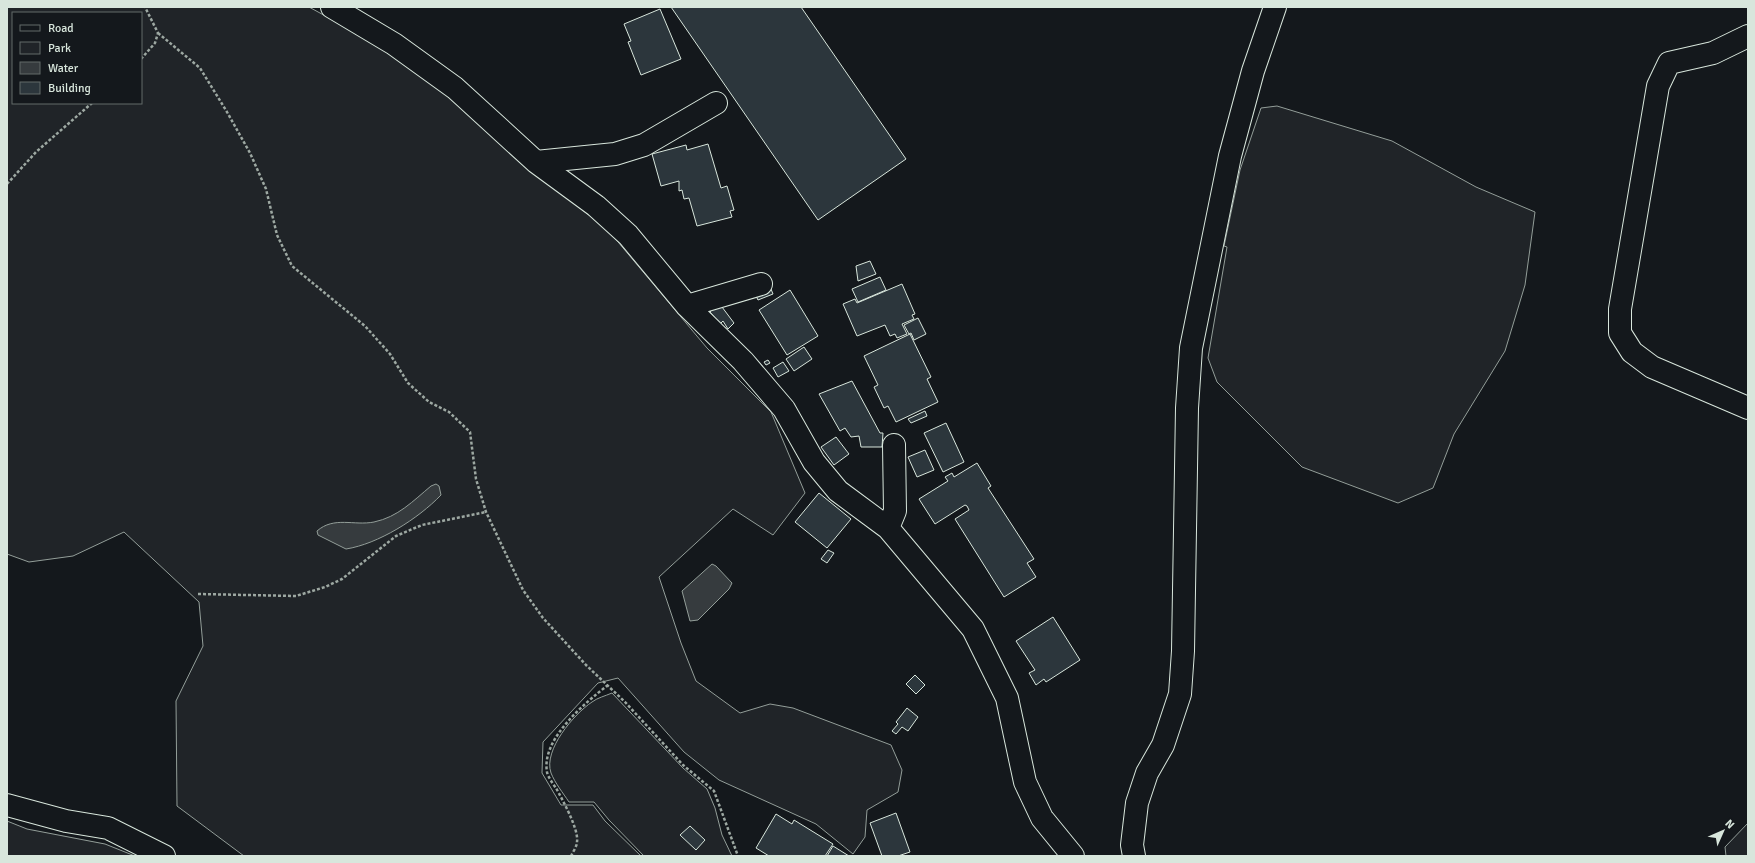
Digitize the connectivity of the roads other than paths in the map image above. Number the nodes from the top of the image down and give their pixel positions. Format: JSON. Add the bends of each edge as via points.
{"nodes":[{"id":1,"x":332,"y":7,"type":"edge"},
{"id":2,"x":1275,"y":7,"type":"edge"},
{"id":3,"x":1748,"y":36,"type":"edge"},
{"id":4,"x":716,"y":103,"type":"dead end"},
{"id":5,"x":536,"y":162,"type":"junction"},
{"id":6,"x":761,"y":284,"type":"dead end"},
{"id":7,"x":687,"y":306,"type":"junction"},
{"id":8,"x":1748,"y":408,"type":"edge"},
{"id":9,"x":894,"y":445,"type":"dead end"},
{"id":10,"x":888,"y":528,"type":"junction"},
{"id":11,"x":7,"y":805,"type":"edge"},
{"id":12,"x":164,"y":856,"type":"edge"},
{"id":13,"x":1073,"y":856,"type":"edge"},
{"id":14,"x":1134,"y":856,"type":"edge"}],
"edges":[{"from":1,"to":5,"type":"street","via":[[394,44],[455,88]]},
{"from":2,"to":14,"type":"street","via":[[1253,71],[1230,156],[1191,348],[1187,408],[1180,694],[1163,745],[1147,773],[1137,802],[1132,845]]},
{"from":3,"to":8,"type":"street","via":[[1713,53],[1669,64],[1658,86],[1620,309],[1620,333],[1632,352],[1652,367]]},
{"from":4,"to":5,"type":"street","via":[[644,145],[615,154]]},
{"from":5,"to":7,"type":"street","via":[[596,206],[628,235]]},
{"from":6,"to":7,"type":"street"},
{"from":7,"to":10,"type":"street","via":[[744,361],[784,409],[814,462],[838,491]]},
{"from":9,"to":10,"type":"street","via":[[895,511]]},
{"from":10,"to":13,"type":"street","via":[[973,629],[1006,698],[1025,782],[1042,818]]},
{"from":11,"to":12,"type":"street","via":[[66,821],[108,828]]}]}
